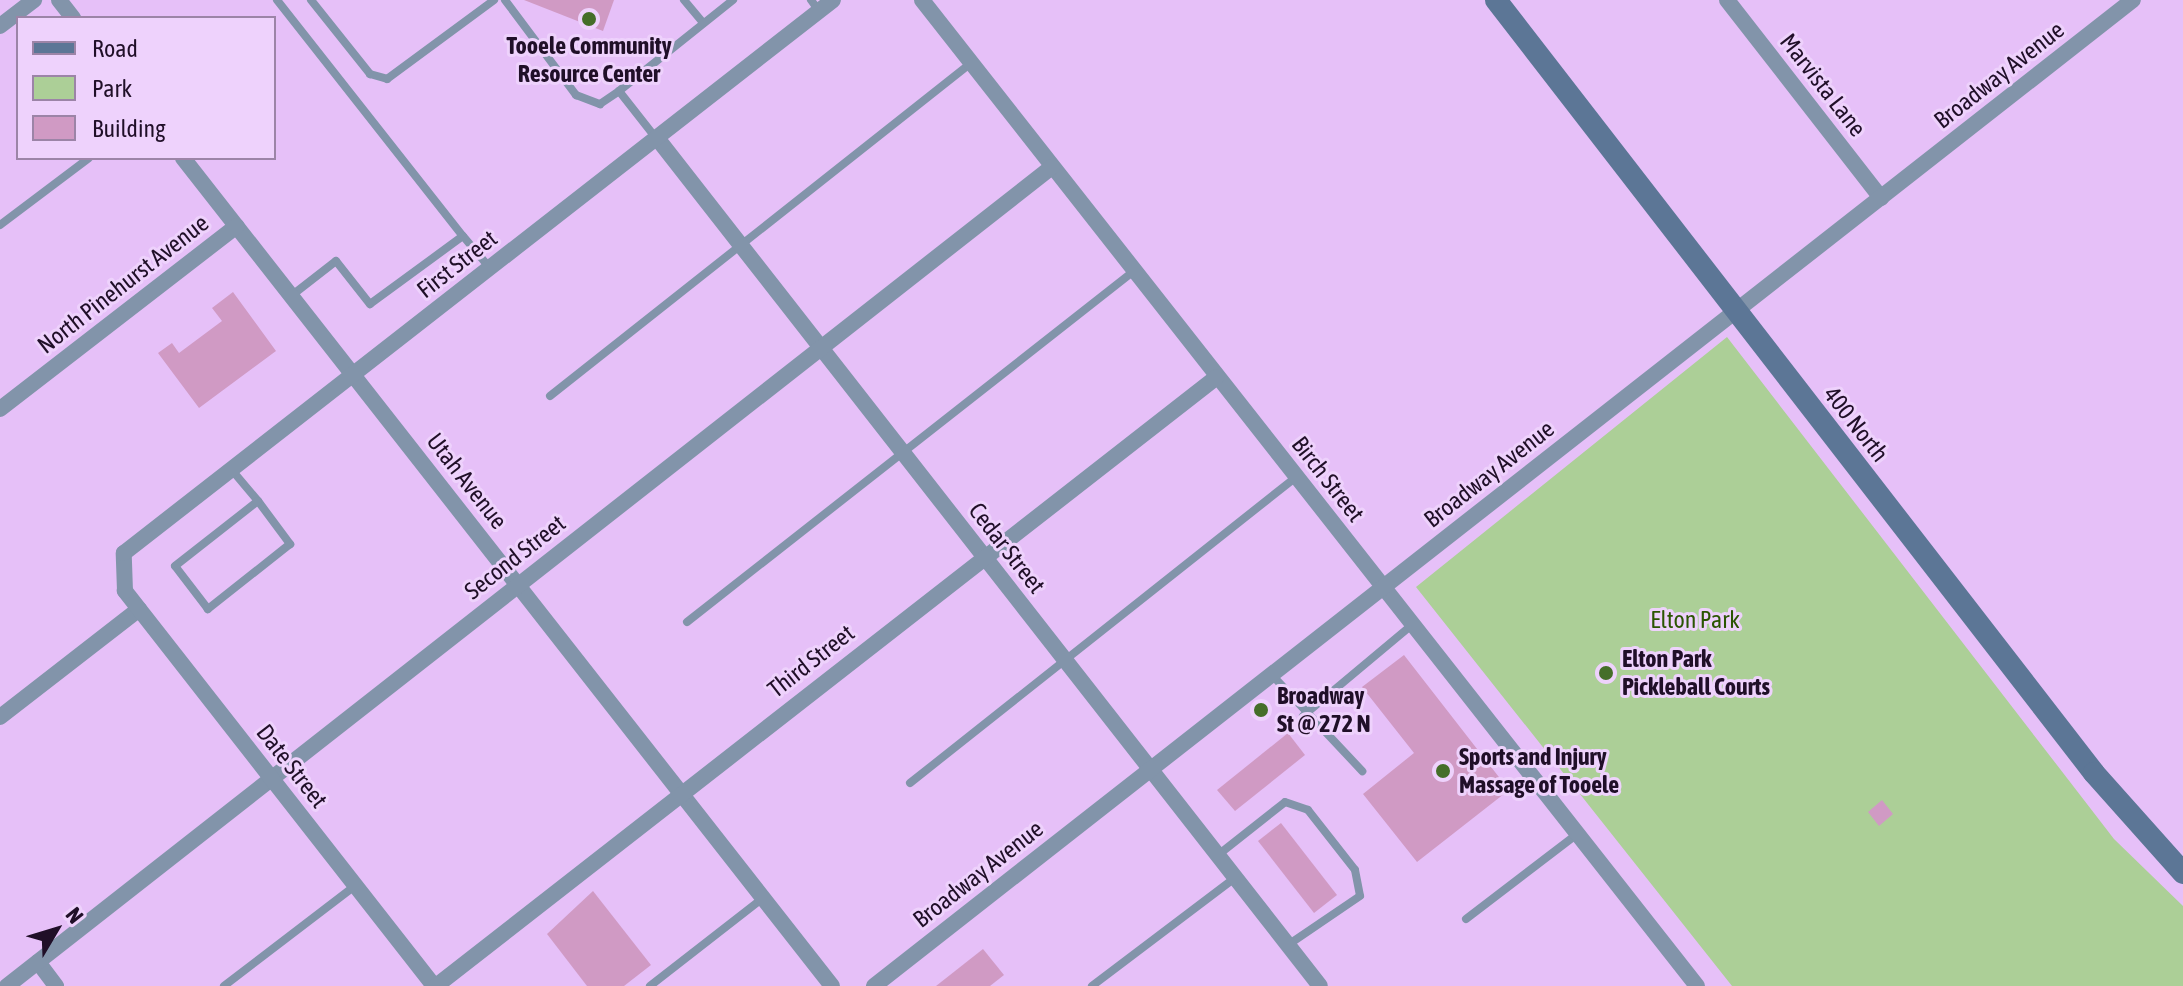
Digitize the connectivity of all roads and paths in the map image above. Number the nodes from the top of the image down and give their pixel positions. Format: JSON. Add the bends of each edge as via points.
{"nodes":[{"id":1,"x":34,"y":0,"type":"edge"},
{"id":2,"x":59,"y":0,"type":"edge"},
{"id":3,"x":277,"y":0,"type":"edge"},
{"id":4,"x":311,"y":0,"type":"edge"},
{"id":5,"x":494,"y":0,"type":"edge"},
{"id":6,"x":505,"y":0,"type":"edge"},
{"id":7,"x":684,"y":0,"type":"edge"},
{"id":8,"x":733,"y":0,"type":"edge"},
{"id":9,"x":833,"y":0,"type":"edge"},
{"id":10,"x":922,"y":0,"type":"edge"},
{"id":11,"x":1496,"y":0,"type":"edge"},
{"id":12,"x":1727,"y":0,"type":"edge"},
{"id":13,"x":2133,"y":0,"type":"edge"},
{"id":14,"x":815,"y":5,"type":"edge"},
{"id":15,"x":71,"y":16,"type":"edge"},
{"id":16,"x":703,"y":23,"type":"junction"},
{"id":17,"x":0,"y":26,"type":"edge"},
{"id":18,"x":971,"y":63,"type":"junction"},
{"id":19,"x":619,"y":91,"type":"junction"},
{"id":20,"x":657,"y":138,"type":"junction"},
{"id":21,"x":86,"y":160,"type":"edge"},
{"id":22,"x":185,"y":160,"type":"edge"},
{"id":23,"x":1052,"y":167,"type":"junction"},
{"id":24,"x":1881,"y":198,"type":"junction"},
{"id":25,"x":0,"y":225,"type":"edge"},
{"id":26,"x":237,"y":226,"type":"junction"},
{"id":27,"x":463,"y":236,"type":"junction"},
{"id":28,"x":739,"y":244,"type":"junction"},
{"id":29,"x":490,"y":269,"type":"junction"},
{"id":30,"x":1134,"y":271,"type":"junction"},
{"id":31,"x":291,"y":296,"type":"junction"},
{"id":32,"x":1736,"y":311,"type":"junction"},
{"id":33,"x":821,"y":348,"type":"junction"},
{"id":34,"x":354,"y":376,"type":"junction"},
{"id":35,"x":1217,"y":377,"type":"junction"},
{"id":36,"x":550,"y":396,"type":"dead end"},
{"id":37,"x":0,"y":409,"type":"edge"},
{"id":38,"x":903,"y":454,"type":"junction"},
{"id":39,"x":231,"y":468,"type":"junction"},
{"id":40,"x":1296,"y":477,"type":"junction"},
{"id":41,"x":258,"y":501,"type":"junction"},
{"id":42,"x":984,"y":557,"type":"junction"},
{"id":43,"x":120,"y":571,"type":"joint"},
{"id":44,"x":518,"y":585,"type":"junction"},
{"id":45,"x":1383,"y":588,"type":"junction"},
{"id":46,"x":139,"y":609,"type":"junction"},
{"id":47,"x":687,"y":622,"type":"dead end"},
{"id":48,"x":1414,"y":624,"type":"junction"},
{"id":49,"x":1065,"y":661,"type":"junction"},
{"id":50,"x":1271,"y":675,"type":"junction"},
{"id":51,"x":1303,"y":716,"type":"junction"},
{"id":52,"x":0,"y":717,"type":"edge"},
{"id":53,"x":1151,"y":769,"type":"junction"},
{"id":54,"x":1362,"y":771,"type":"dead end"},
{"id":55,"x":272,"y":779,"type":"junction"},
{"id":56,"x":910,"y":783,"type":"dead end"},
{"id":57,"x":681,"y":794,"type":"junction"},
{"id":58,"x":1577,"y":833,"type":"junction"},
{"id":59,"x":1218,"y":855,"type":"junction"},
{"id":60,"x":2183,"y":873,"type":"edge"},
{"id":61,"x":1236,"y":878,"type":"junction"},
{"id":62,"x":356,"y":886,"type":"junction"},
{"id":63,"x":763,"y":898,"type":"junction"},
{"id":64,"x":1466,"y":919,"type":"dead end"},
{"id":65,"x":1288,"y":945,"type":"junction"},
{"id":66,"x":38,"y":962,"type":"junction"},
{"id":67,"x":1316,"y":985,"type":"edge"},
{"id":68,"x":7,"y":986,"type":"edge"},
{"id":69,"x":56,"y":986,"type":"edge"},
{"id":70,"x":224,"y":986,"type":"edge"},
{"id":71,"x":435,"y":986,"type":"edge"},
{"id":72,"x":650,"y":986,"type":"edge"},
{"id":73,"x":832,"y":986,"type":"edge"},
{"id":74,"x":874,"y":986,"type":"edge"},
{"id":75,"x":1092,"y":986,"type":"edge"},
{"id":76,"x":1697,"y":986,"type":"edge"}],
"edges":[{"from":1,"to":17,"type":"street"},
{"from":2,"to":15,"type":"street"},
{"from":3,"to":27,"type":"lane"},
{"from":4,"to":5,"type":"lane","via":[[370,74],[387,79]]},
{"from":6,"to":19,"type":"lane","via":[[576,95],[600,104]]},
{"from":7,"to":16,"type":"lane"},
{"from":8,"to":16,"type":"lane"},
{"from":9,"to":14,"type":"street","name":"First Street"},
{"from":10,"to":18,"type":"street","name":"Birch Street"},
{"from":11,"to":32,"type":"street","name":"400 North"},
{"from":12,"to":24,"type":"street","name":"Marvista Lane"},
{"from":13,"to":24,"type":"street","name":"Broadway Avenue"},
{"from":14,"to":20,"type":"street","name":"First Street"},
{"from":16,"to":19,"type":"lane"},
{"from":18,"to":23,"type":"street","name":"Birch Street"},
{"from":18,"to":28,"type":"lane"},
{"from":19,"to":20,"type":"lane"},
{"from":20,"to":28,"type":"street","name":"Cedar Street"},
{"from":20,"to":29,"type":"street","name":"First Street"},
{"from":21,"to":25,"type":"lane"},
{"from":22,"to":26,"type":"street","name":"Utah Avenue"},
{"from":23,"to":30,"type":"street","name":"Birch Street"},
{"from":23,"to":33,"type":"street","name":"Second Street"},
{"from":24,"to":32,"type":"street","name":"Broadway Avenue"},
{"from":26,"to":31,"type":"street","name":"Utah Avenue"},
{"from":26,"to":37,"type":"street","name":"North Pinehurst Avenue"},
{"from":27,"to":29,"type":"lane"},
{"from":27,"to":31,"type":"lane","via":[[370,304],[336,261]]},
{"from":28,"to":33,"type":"street","name":"Cedar Street"},
{"from":28,"to":36,"type":"lane"},
{"from":29,"to":34,"type":"street","name":"First Street"},
{"from":30,"to":35,"type":"street","name":"Birch Street"},
{"from":30,"to":38,"type":"lane"},
{"from":31,"to":34,"type":"street","name":"Utah Avenue"},
{"from":32,"to":45,"type":"street","name":"Broadway Avenue"},
{"from":32,"to":60,"type":"street","name":"400 North","via":[[2094,773]]},
{"from":33,"to":38,"type":"street","name":"Cedar Street"},
{"from":33,"to":44,"type":"street","name":"Second Street"},
{"from":34,"to":39,"type":"street","name":"First Street"},
{"from":34,"to":44,"type":"street","name":"Utah Avenue"},
{"from":35,"to":40,"type":"street","name":"Birch Street"},
{"from":35,"to":42,"type":"street","name":"Third Street"},
{"from":38,"to":42,"type":"street","name":"Cedar Street"},
{"from":38,"to":47,"type":"lane"},
{"from":39,"to":41,"type":"lane"},
{"from":39,"to":43,"type":"street","name":"First Street","via":[[124,553]]},
{"from":40,"to":45,"type":"street","name":"Birch Street"},
{"from":40,"to":49,"type":"lane"},
{"from":41,"to":41,"type":"lane","via":[[290,544],[208,609],[175,566]]},
{"from":42,"to":49,"type":"street","name":"Cedar Street"},
{"from":42,"to":57,"type":"street","name":"Third Street"},
{"from":43,"to":46,"type":"street","name":"Date Street"},
{"from":44,"to":55,"type":"street","name":"Second Street"},
{"from":44,"to":57,"type":"street","name":"Utah Avenue"},
{"from":45,"to":48,"type":"street","name":"Birch Street"},
{"from":45,"to":50,"type":"street","name":"Broadway Avenue"},
{"from":46,"to":52,"type":"street"},
{"from":46,"to":55,"type":"street","name":"Date Street"},
{"from":48,"to":51,"type":"lane"},
{"from":48,"to":58,"type":"street","name":"Birch Street"},
{"from":49,"to":53,"type":"street","name":"Cedar Street"},
{"from":49,"to":56,"type":"lane"},
{"from":50,"to":51,"type":"lane"},
{"from":50,"to":53,"type":"street","name":"Broadway Avenue"},
{"from":51,"to":54,"type":"lane"},
{"from":53,"to":59,"type":"street","name":"Cedar Street"},
{"from":53,"to":74,"type":"street","name":"Broadway Avenue"},
{"from":55,"to":62,"type":"street","name":"Date Street"},
{"from":55,"to":66,"type":"street","name":"Second Street"},
{"from":57,"to":63,"type":"street","name":"Utah Avenue"},
{"from":57,"to":71,"type":"street","name":"Third Street"},
{"from":58,"to":64,"type":"lane"},
{"from":58,"to":76,"type":"street","name":"Birch Street"},
{"from":59,"to":61,"type":"street","name":"Cedar Street"},
{"from":59,"to":65,"type":"lane","via":[[1285,802],[1308,810],[1355,870],[1360,896]]},
{"from":61,"to":65,"type":"street","name":"Cedar Street"},
{"from":61,"to":75,"type":"lane"},
{"from":62,"to":70,"type":"lane"},
{"from":62,"to":71,"type":"street","name":"Date Street"},
{"from":63,"to":72,"type":"lane"},
{"from":63,"to":73,"type":"street","name":"Utah Avenue"},
{"from":65,"to":67,"type":"street","name":"Cedar Street"},
{"from":66,"to":68,"type":"street","name":"Second Street"},
{"from":66,"to":69,"type":"street"}]}
